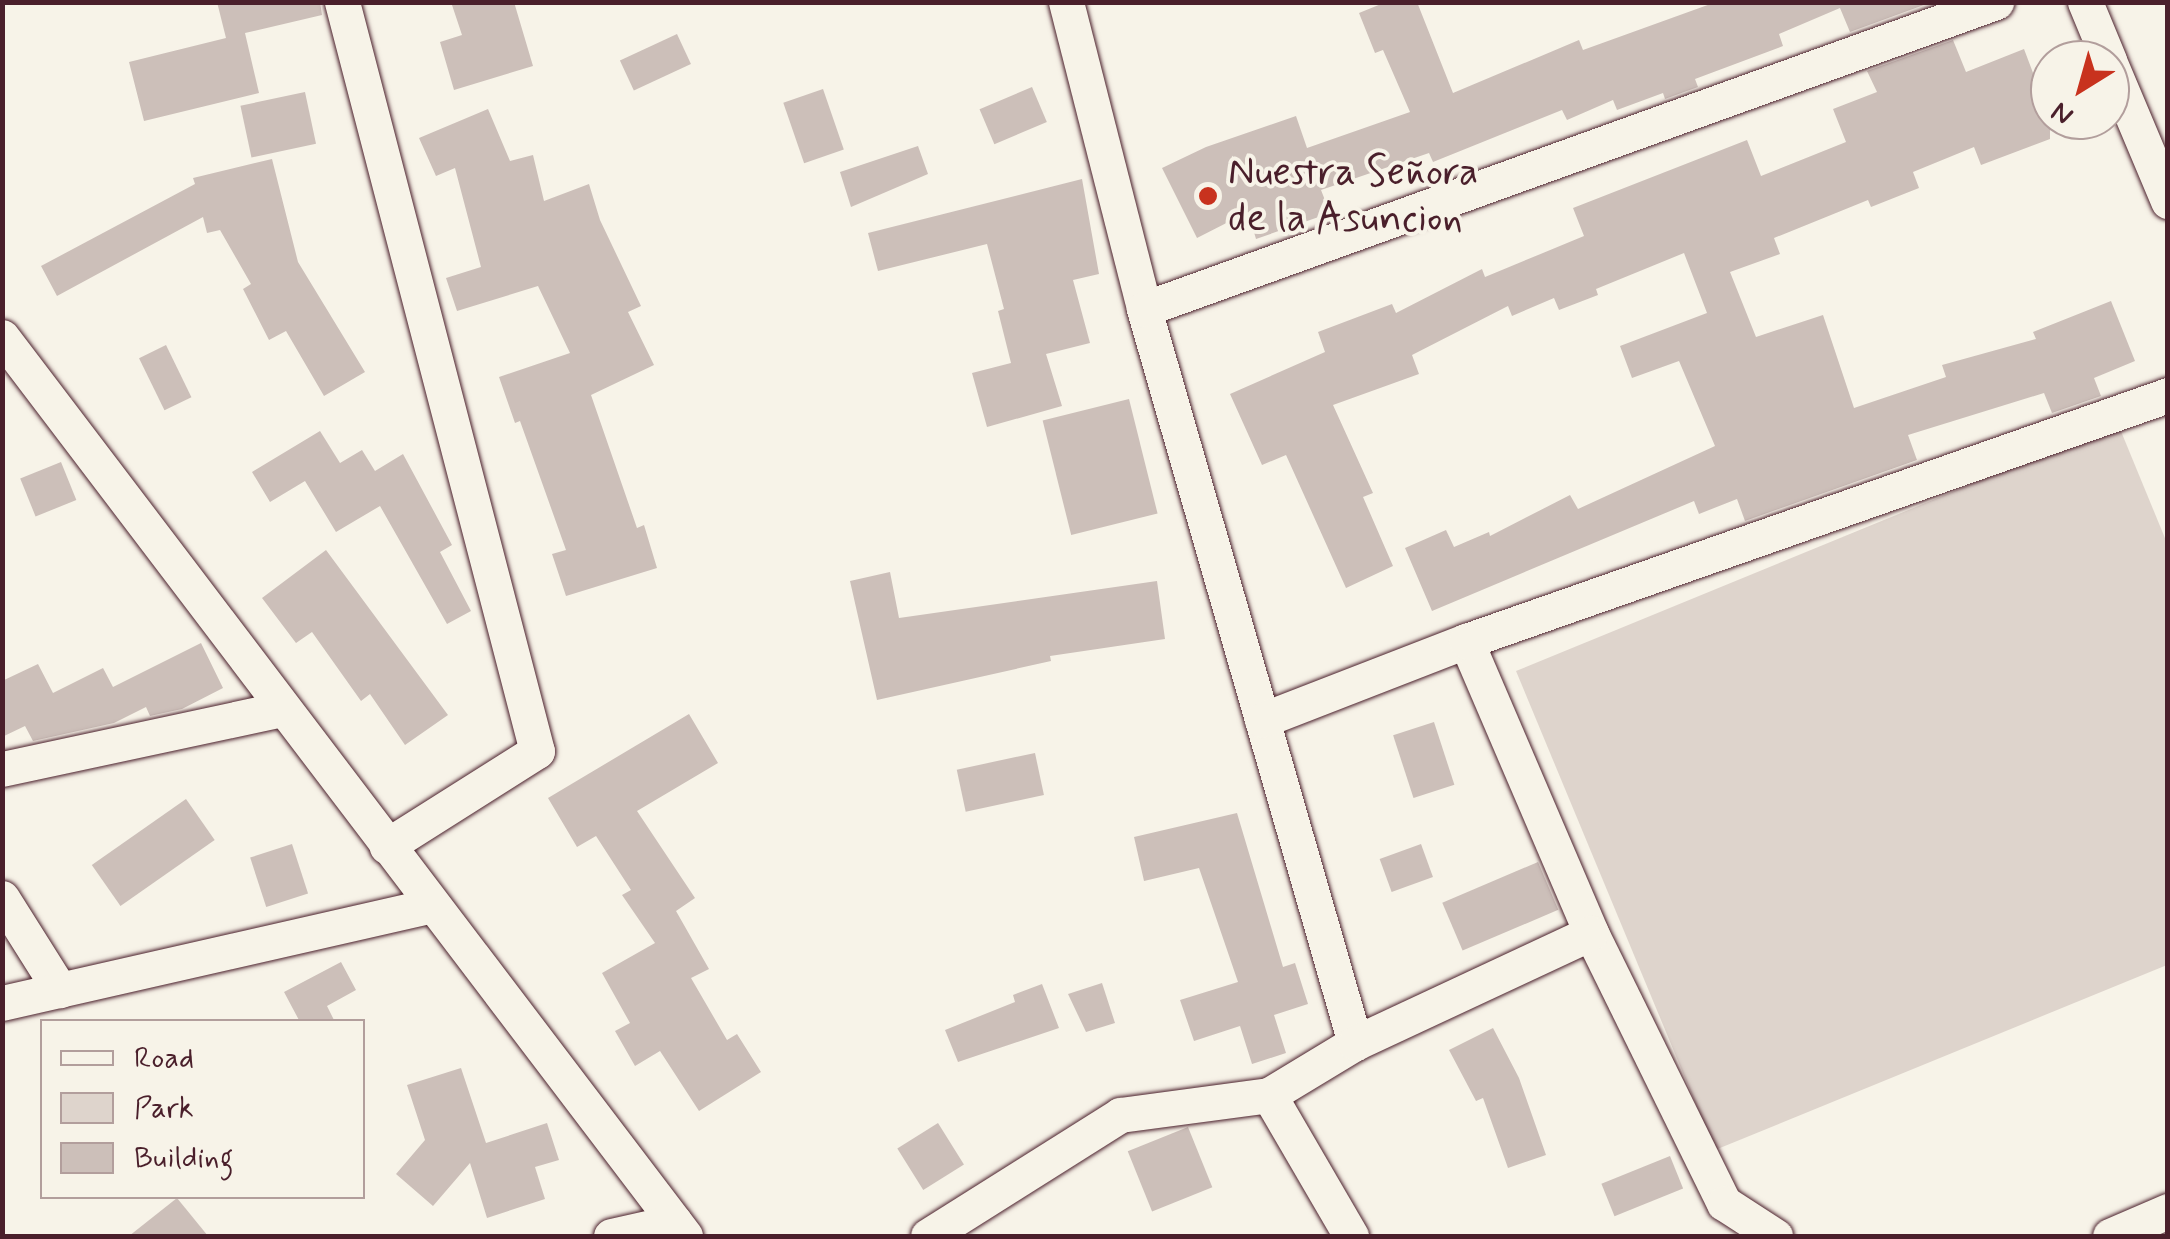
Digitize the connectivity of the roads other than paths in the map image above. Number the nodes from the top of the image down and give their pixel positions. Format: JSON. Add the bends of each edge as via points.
{"nodes":[{"id":1,"x":342,"y":2,"type":"edge"},
{"id":2,"x":1066,"y":2,"type":"edge"},
{"id":3,"x":1996,"y":2,"type":"edge"},
{"id":4,"x":2085,"y":2,"type":"edge"},
{"id":5,"x":2100,"y":40,"type":"edge"},
{"id":6,"x":2130,"y":111,"type":"edge"},
{"id":7,"x":2168,"y":201,"type":"edge"},
{"id":8,"x":1144,"y":309,"type":"junction"},
{"id":9,"x":2,"y":336,"type":"edge"},
{"id":10,"x":2168,"y":395,"type":"edge"},
{"id":11,"x":1466,"y":641,"type":"junction"},
{"id":12,"x":283,"y":709,"type":"junction"},
{"id":13,"x":1262,"y":720,"type":"junction"},
{"id":14,"x":2,"y":769,"type":"edge"},
{"id":15,"x":387,"y":846,"type":"junction"},
{"id":16,"x":2,"y":898,"type":"edge"},
{"id":17,"x":432,"y":905,"type":"junction"},
{"id":18,"x":1590,"y":934,"type":"junction"},
{"id":19,"x":60,"y":990,"type":"junction"},
{"id":20,"x":2,"y":1003,"type":"edge"},
{"id":21,"x":1355,"y":1043,"type":"junction"},
{"id":22,"x":1270,"y":1096,"type":"junction"},
{"id":23,"x":2168,"y":1211,"type":"edge"},
{"id":24,"x":679,"y":1229,"type":"edge"},
{"id":25,"x":611,"y":1236,"type":"edge"},
{"id":26,"x":928,"y":1236,"type":"edge"},
{"id":27,"x":1351,"y":1236,"type":"edge"},
{"id":28,"x":1775,"y":1236,"type":"edge"},
{"id":29,"x":2110,"y":1236,"type":"edge"}],
"edges":[{"from":1,"to":15,"type":"street","via":[[537,751]]},
{"from":2,"to":8,"type":"street"},
{"from":3,"to":8,"type":"street"},
{"from":4,"to":5,"type":"street"},
{"from":6,"to":7,"type":"street"},
{"from":8,"to":13,"type":"street"},
{"from":9,"to":12,"type":"street"},
{"from":10,"to":11,"type":"street"},
{"from":11,"to":13,"type":"street"},
{"from":11,"to":18,"type":"street"},
{"from":12,"to":14,"type":"street"},
{"from":12,"to":15,"type":"street"},
{"from":13,"to":21,"type":"street"},
{"from":15,"to":17,"type":"street"},
{"from":16,"to":19,"type":"street"},
{"from":17,"to":19,"type":"street"},
{"from":17,"to":24,"type":"street"},
{"from":18,"to":21,"type":"street"},
{"from":18,"to":28,"type":"street","via":[[1724,1202]]},
{"from":19,"to":20,"type":"street"},
{"from":21,"to":22,"type":"street"},
{"from":22,"to":26,"type":"street","via":[[1120,1115]]},
{"from":22,"to":27,"type":"street"},
{"from":23,"to":29,"type":"street"},
{"from":24,"to":25,"type":"street"}]}
